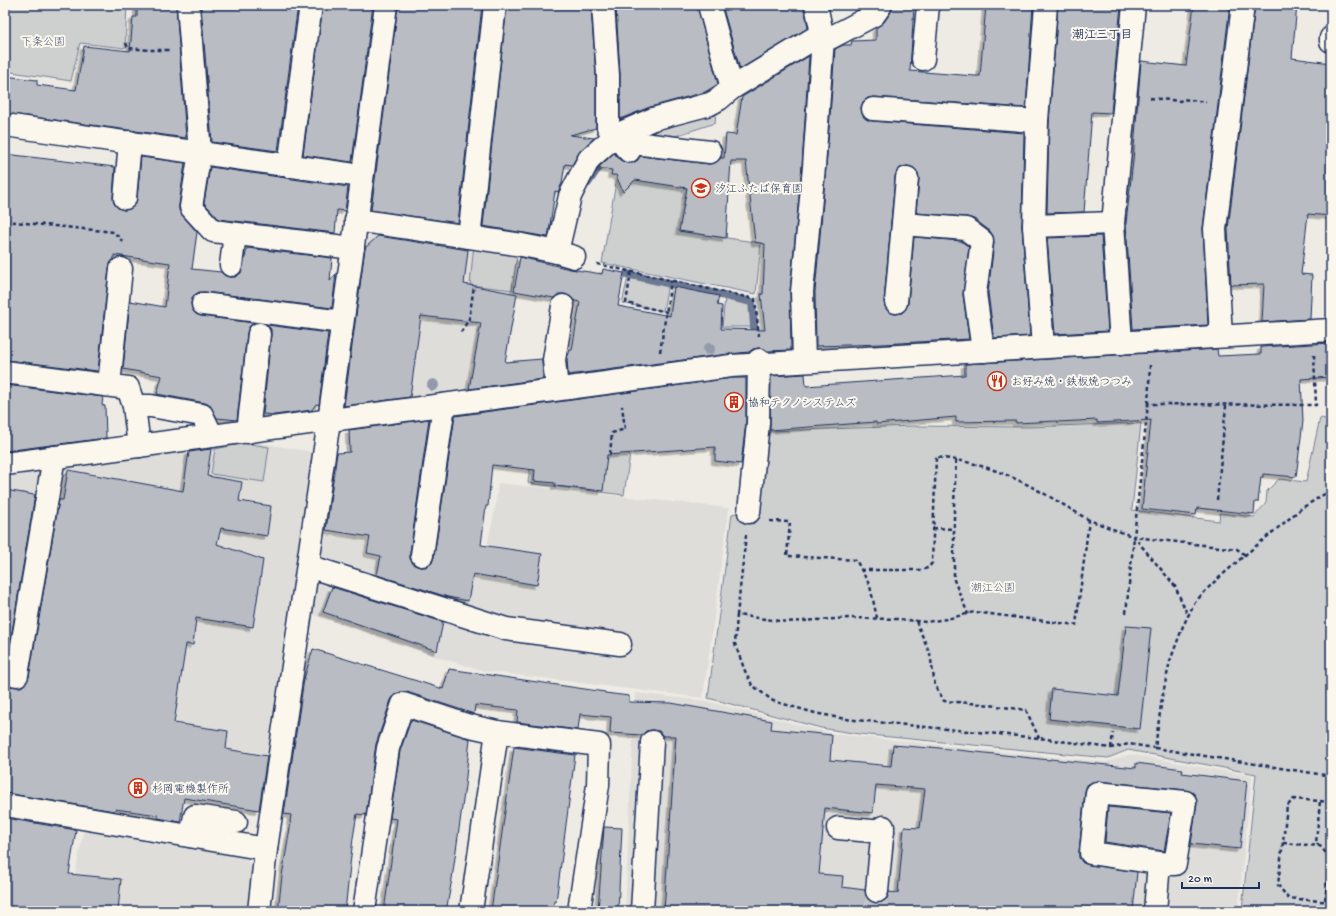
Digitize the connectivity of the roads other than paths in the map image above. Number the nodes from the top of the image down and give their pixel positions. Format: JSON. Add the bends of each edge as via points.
{"nodes":[{"id":1,"x":188,"y":5,"type":"edge"},
{"id":2,"x":311,"y":5,"type":"edge"},
{"id":3,"x":386,"y":5,"type":"edge"},
{"id":4,"x":495,"y":5,"type":"edge"},
{"id":5,"x":603,"y":5,"type":"edge"},
{"id":6,"x":709,"y":5,"type":"edge"},
{"id":7,"x":816,"y":5,"type":"edge"},
{"id":8,"x":881,"y":5,"type":"edge"},
{"id":9,"x":928,"y":5,"type":"edge"},
{"id":10,"x":1046,"y":5,"type":"edge"},
{"id":11,"x":1134,"y":5,"type":"edge"},
{"id":12,"x":1243,"y":5,"type":"edge"},
{"id":13,"x":823,"y":38,"type":"junction"},
{"id":14,"x":923,"y":59,"type":"dead end"},
{"id":15,"x":732,"y":88,"type":"junction"},
{"id":16,"x":873,"y":109,"type":"dead end"},
{"id":17,"x":1037,"y":121,"type":"junction"},
{"id":18,"x":5,"y":125,"type":"edge"},
{"id":19,"x":130,"y":142,"type":"junction"},
{"id":20,"x":622,"y":143,"type":"junction"},
{"id":21,"x":200,"y":152,"type":"junction"},
{"id":22,"x":710,"y":152,"type":"dead end"},
{"id":23,"x":289,"y":166,"type":"junction"},
{"id":24,"x":362,"y":176,"type":"junction"},
{"id":25,"x":907,"y":178,"type":"dead end"},
{"id":26,"x":125,"y":198,"type":"dead end"},
{"id":27,"x":356,"y":220,"type":"junction"},
{"id":28,"x":1113,"y":223,"type":"junction"},
{"id":29,"x":903,"y":224,"type":"junction"},
{"id":30,"x":1034,"y":226,"type":"junction"},
{"id":31,"x":235,"y":234,"type":"junction"},
{"id":32,"x":469,"y":237,"type":"junction"},
{"id":33,"x":353,"y":248,"type":"junction"},
{"id":34,"x":231,"y":265,"type":"dead end"},
{"id":35,"x":121,"y":269,"type":"road end"},
{"id":36,"x":896,"y":302,"type":"dead end"},
{"id":37,"x":203,"y":304,"type":"dead end"},
{"id":38,"x":563,"y":306,"type":"dead end"},
{"id":39,"x":342,"y":322,"type":"junction"},
{"id":40,"x":1322,"y":330,"type":"edge"},
{"id":41,"x":259,"y":334,"type":"dead end"},
{"id":42,"x":1221,"y":336,"type":"junction"},
{"id":43,"x":1121,"y":343,"type":"junction"},
{"id":44,"x":1043,"y":348,"type":"junction"},
{"id":45,"x":983,"y":351,"type":"junction"},
{"id":46,"x":804,"y":360,"type":"junction"},
{"id":47,"x":758,"y":362,"type":"junction"},
{"id":48,"x":5,"y":372,"type":"edge"},
{"id":49,"x":109,"y":385,"type":"junction"},
{"id":50,"x":557,"y":390,"type":"junction"},
{"id":51,"x":444,"y":405,"type":"junction"},
{"id":52,"x":134,"y":406,"type":"junction"},
{"id":53,"x":329,"y":420,"type":"junction"},
{"id":54,"x":248,"y":432,"type":"junction"},
{"id":55,"x":212,"y":436,"type":"junction"},
{"id":56,"x":139,"y":446,"type":"junction"},
{"id":57,"x":54,"y":457,"type":"junction"},
{"id":58,"x":5,"y":464,"type":"edge"},
{"id":59,"x":748,"y":516,"type":"road end"},
{"id":60,"x":422,"y":555,"type":"dead end"},
{"id":61,"x":308,"y":566,"type":"junction"},
{"id":62,"x":620,"y":644,"type":"dead end"},
{"id":63,"x":5,"y":673,"type":"edge"},
{"id":64,"x":497,"y":732,"type":"junction"},
{"id":65,"x":652,"y":742,"type":"dead end"},
{"id":66,"x":5,"y":805,"type":"edge"},
{"id":67,"x":236,"y":822,"type":"dead end"},
{"id":68,"x":838,"y":828,"type":"dead end"},
{"id":69,"x":191,"y":836,"type":"junction"},
{"id":70,"x":266,"y":849,"type":"junction"},
{"id":71,"x":1159,"y":863,"type":"junction"},
{"id":72,"x":877,"y":891,"type":"tunnel mouth"},
{"id":73,"x":259,"y":911,"type":"edge"},
{"id":74,"x":364,"y":911,"type":"edge"},
{"id":75,"x":471,"y":911,"type":"edge"},
{"id":76,"x":579,"y":911,"type":"edge"},
{"id":77,"x":642,"y":911,"type":"edge"},
{"id":78,"x":1155,"y":911,"type":"edge"}],
"edges":[{"from":1,"to":21,"type":"street"},
{"from":2,"to":23,"type":"street"},
{"from":3,"to":24,"type":"street"},
{"from":4,"to":32,"type":"street"},
{"from":5,"to":20,"type":"street","via":[[608,75],[608,127]]},
{"from":6,"to":15,"type":"street"},
{"from":7,"to":13,"type":"street"},
{"from":8,"to":13,"type":"street","via":[[874,15],[830,38]]},
{"from":9,"to":14,"type":"street"},
{"from":10,"to":17,"type":"street"},
{"from":11,"to":28,"type":"street"},
{"from":12,"to":42,"type":"street","via":[[1215,230]]},
{"from":13,"to":15,"type":"street","via":[[813,39]]},
{"from":13,"to":46,"type":"street","via":[[802,292]]},
{"from":15,"to":20,"type":"street","via":[[710,104],[653,119]]},
{"from":16,"to":17,"type":"street"},
{"from":17,"to":30,"type":"street"},
{"from":18,"to":19,"type":"street"},
{"from":19,"to":21,"type":"street"},
{"from":19,"to":26,"type":"street"},
{"from":20,"to":22,"type":"street","via":[[625,147],[634,143]]},
{"from":20,"to":32,"type":"street","via":[[589,159],[570,196],[566,254]]},
{"from":21,"to":23,"type":"street"},
{"from":21,"to":31,"type":"street","via":[[191,207],[213,231]]},
{"from":23,"to":24,"type":"street"},
{"from":24,"to":27,"type":"street"},
{"from":25,"to":29,"type":"street"},
{"from":27,"to":32,"type":"street"},
{"from":27,"to":33,"type":"street"},
{"from":28,"to":30,"type":"street"},
{"from":28,"to":43,"type":"street"},
{"from":29,"to":36,"type":"street"},
{"from":29,"to":45,"type":"street","via":[[966,229],[982,241],[975,293]]},
{"from":30,"to":44,"type":"street"},
{"from":31,"to":33,"type":"street"},
{"from":31,"to":34,"type":"street"},
{"from":33,"to":39,"type":"street"},
{"from":35,"to":49,"type":"street"},
{"from":37,"to":39,"type":"street"},
{"from":38,"to":50,"type":"street","via":[[554,360]]},
{"from":39,"to":53,"type":"street"},
{"from":40,"to":42,"type":"street"},
{"from":41,"to":54,"type":"street"},
{"from":42,"to":43,"type":"street"},
{"from":43,"to":44,"type":"street"},
{"from":44,"to":45,"type":"street"},
{"from":45,"to":46,"type":"street"},
{"from":46,"to":47,"type":"street"},
{"from":47,"to":50,"type":"street"},
{"from":47,"to":59,"type":"street","via":[[758,422]]},
{"from":48,"to":49,"type":"street"},
{"from":49,"to":52,"type":"street","via":[[128,388]]},
{"from":50,"to":51,"type":"street"},
{"from":51,"to":53,"type":"street"},
{"from":51,"to":60,"type":"street"},
{"from":52,"to":55,"type":"street","via":[[151,406],[202,415]]},
{"from":52,"to":56,"type":"street"},
{"from":53,"to":54,"type":"street"},
{"from":53,"to":61,"type":"street"},
{"from":54,"to":55,"type":"street"},
{"from":55,"to":56,"type":"street"},
{"from":56,"to":57,"type":"street"},
{"from":57,"to":58,"type":"street"},
{"from":57,"to":63,"type":"street","via":[[17,675]]},
{"from":61,"to":62,"type":"street","via":[[506,629]]},
{"from":61,"to":70,"type":"street"},
{"from":64,"to":74,"type":"street","via":[[466,725],[403,704],[388,748]]},
{"from":64,"to":75,"type":"street"},
{"from":64,"to":76,"type":"street","via":[[598,745],[598,785]]},
{"from":65,"to":77,"type":"street"},
{"from":66,"to":69,"type":"street"},
{"from":67,"to":69,"type":"street","via":[[195,816]]},
{"from":68,"to":72,"type":"street","via":[[883,829]]},
{"from":69,"to":70,"type":"street"},
{"from":70,"to":73,"type":"street"},
{"from":71,"to":71,"type":"street","via":[[1091,853],[1097,793],[1185,802],[1175,864]]},
{"from":71,"to":78,"type":"street"}]}
